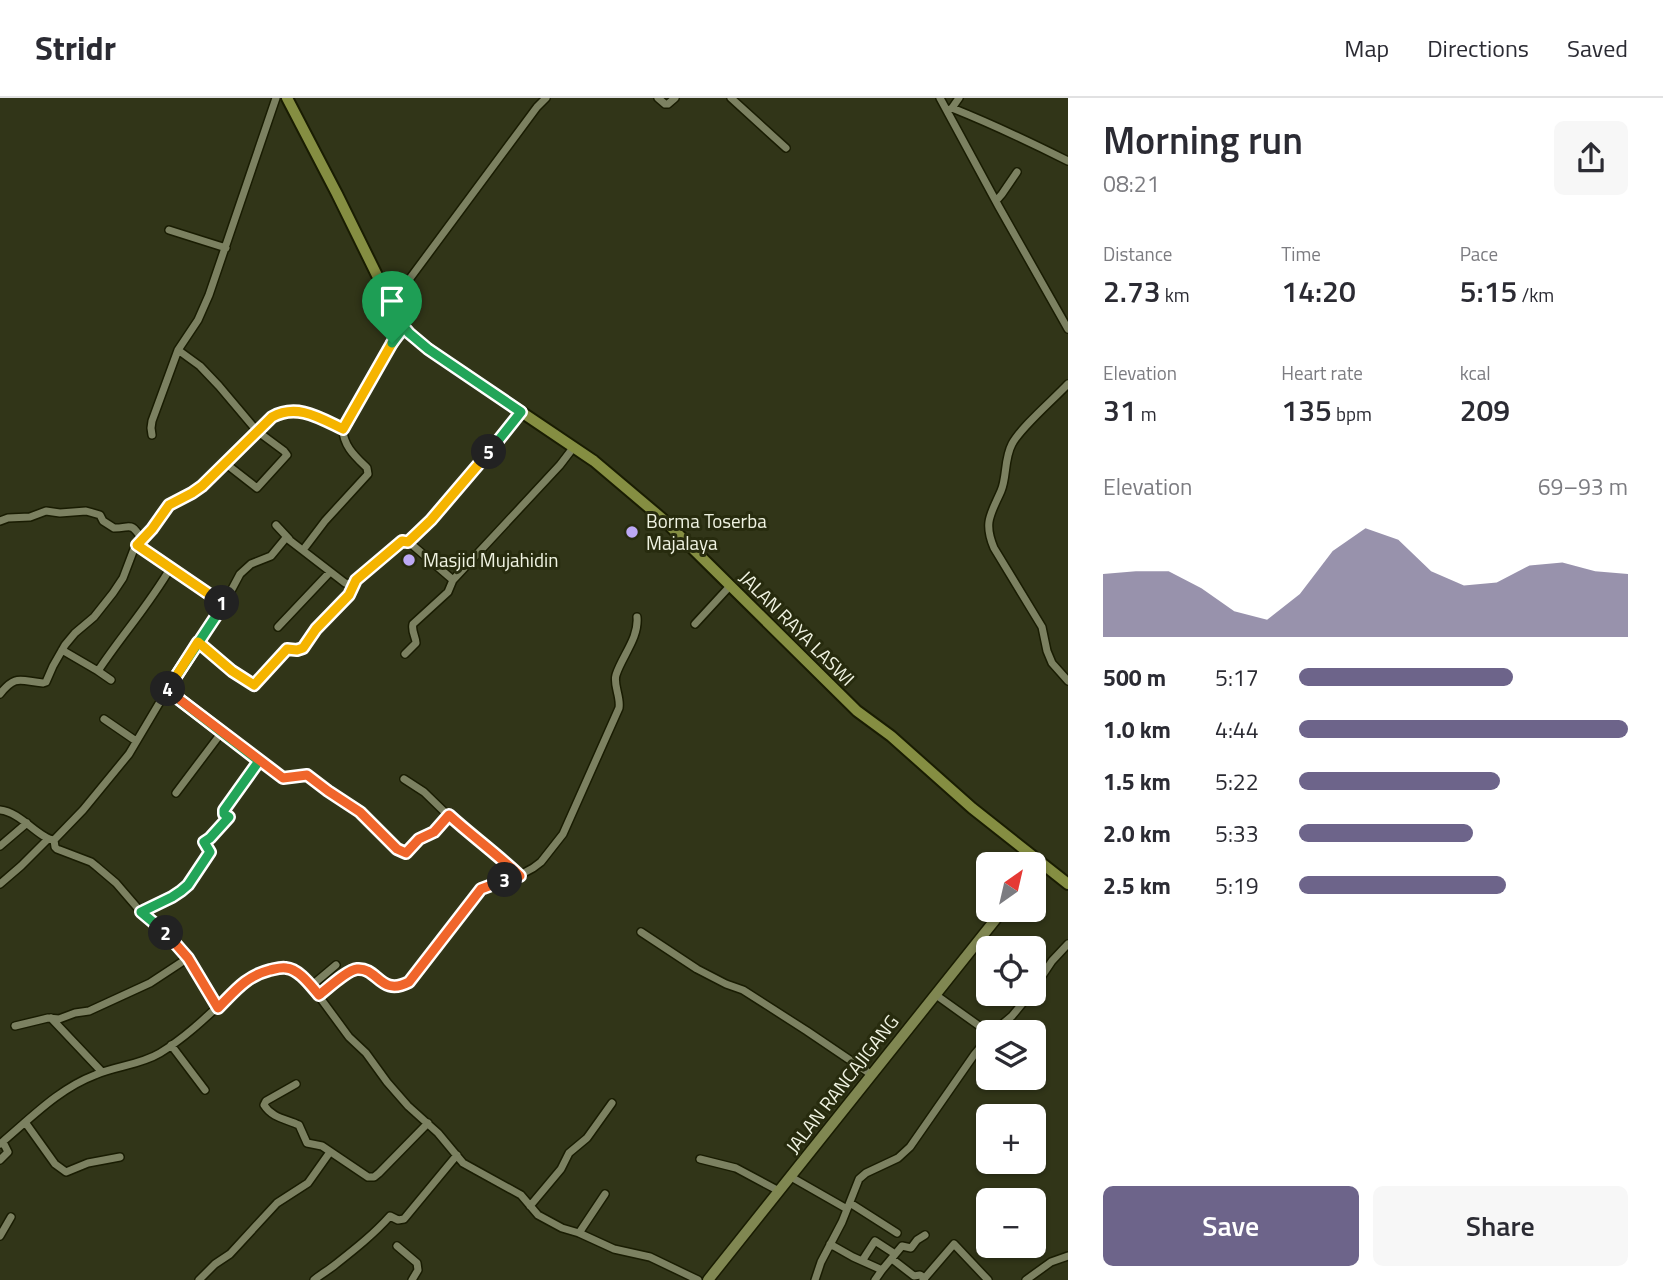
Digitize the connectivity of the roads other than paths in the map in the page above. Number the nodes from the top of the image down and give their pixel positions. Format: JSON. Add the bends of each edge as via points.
{"nodes":[{"id":1,"x":276,"y":98,"type":"edge"},
{"id":2,"x":287,"y":98,"type":"edge"},
{"id":3,"x":545,"y":98,"type":"edge"},
{"id":4,"x":658,"y":98,"type":"edge"},
{"id":5,"x":676,"y":98,"type":"edge"},
{"id":6,"x":731,"y":98,"type":"edge"},
{"id":7,"x":940,"y":98,"type":"edge"},
{"id":8,"x":959,"y":98,"type":"edge"},
{"id":9,"x":949,"y":110,"type":"junction"},
{"id":10,"x":786,"y":148,"type":"dead end"},
{"id":11,"x":1068,"y":161,"type":"edge"},
{"id":12,"x":1017,"y":172,"type":"dead end"},
{"id":13,"x":996,"y":201,"type":"junction"},
{"id":14,"x":169,"y":230,"type":"dead end"},
{"id":15,"x":226,"y":248,"type":"junction"},
{"id":16,"x":391,"y":304,"type":"junction"},
{"id":17,"x":404,"y":327,"type":"junction"},
{"id":18,"x":1068,"y":329,"type":"edge"},
{"id":19,"x":178,"y":350,"type":"junction"},
{"id":20,"x":1068,"y":384,"type":"edge"},
{"id":21,"x":521,"y":412,"type":"junction"},
{"id":22,"x":343,"y":429,"type":"junction"},
{"id":23,"x":257,"y":431,"type":"junction"},
{"id":24,"x":152,"y":435,"type":"dead end"},
{"id":25,"x":573,"y":448,"type":"junction"},
{"id":26,"x":225,"y":463,"type":"junction"},
{"id":27,"x":0,"y":521,"type":"edge"},
{"id":28,"x":275,"y":525,"type":"dead end"},
{"id":29,"x":289,"y":539,"type":"junction"},
{"id":30,"x":140,"y":542,"type":"junction"},
{"id":31,"x":408,"y":542,"type":"junction"},
{"id":32,"x":303,"y":550,"type":"junction"},
{"id":33,"x":171,"y":567,"type":"junction"},
{"id":34,"x":330,"y":572,"type":"junction"},
{"id":35,"x":356,"y":580,"type":"junction"},
{"id":36,"x":453,"y":580,"type":"junction"},
{"id":37,"x":730,"y":586,"type":"junction"},
{"id":38,"x":224,"y":604,"type":"junction"},
{"id":39,"x":637,"y":617,"type":"dead end"},
{"id":40,"x":695,"y":624,"type":"dead end"},
{"id":41,"x":278,"y":627,"type":"dead end"},
{"id":42,"x":198,"y":642,"type":"junction"},
{"id":43,"x":62,"y":650,"type":"junction"},
{"id":44,"x":405,"y":654,"type":"dead end"},
{"id":45,"x":98,"y":671,"type":"junction"},
{"id":46,"x":111,"y":680,"type":"dead end"},
{"id":47,"x":1068,"y":681,"type":"edge"},
{"id":48,"x":167,"y":690,"type":"junction"},
{"id":49,"x":0,"y":694,"type":"edge"},
{"id":50,"x":104,"y":719,"type":"dead end"},
{"id":51,"x":222,"y":732,"type":"junction"},
{"id":52,"x":136,"y":741,"type":"junction"},
{"id":53,"x":259,"y":761,"type":"junction"},
{"id":54,"x":404,"y":779,"type":"dead end"},
{"id":55,"x":177,"y":793,"type":"dead end"},
{"id":56,"x":1,"y":809,"type":"edge"},
{"id":57,"x":449,"y":815,"type":"junction"},
{"id":58,"x":27,"y":823,"type":"junction"},
{"id":59,"x":51,"y":839,"type":"junction"},
{"id":60,"x":0,"y":846,"type":"edge"},
{"id":61,"x":1023,"y":852,"type":"edge"},
{"id":62,"x":1046,"y":870,"type":"edge"},
{"id":63,"x":520,"y":876,"type":"junction"},
{"id":64,"x":0,"y":884,"type":"edge"},
{"id":65,"x":1068,"y":884,"type":"edge"},
{"id":66,"x":141,"y":912,"type":"junction"},
{"id":67,"x":994,"y":922,"type":"edge"},
{"id":68,"x":641,"y":932,"type":"dead end"},
{"id":69,"x":1068,"y":944,"type":"edge"},
{"id":70,"x":188,"y":958,"type":"junction"},
{"id":71,"x":336,"y":965,"type":"dead end"},
{"id":72,"x":1046,"y":970,"type":"edge"},
{"id":73,"x":311,"y":986,"type":"junction"},
{"id":74,"x":319,"y":995,"type":"junction"},
{"id":75,"x":936,"y":995,"type":"junction"},
{"id":76,"x":1020,"y":1006,"type":"edge"},
{"id":77,"x":218,"y":1008,"type":"junction"},
{"id":78,"x":51,"y":1018,"type":"junction"},
{"id":79,"x":1005,"y":1020,"type":"edge"},
{"id":80,"x":976,"y":1023,"type":"edge"},
{"id":81,"x":15,"y":1026,"type":"dead end"},
{"id":82,"x":172,"y":1045,"type":"junction"},
{"id":83,"x":976,"y":1050,"type":"edge"},
{"id":84,"x":102,"y":1072,"type":"junction"},
{"id":85,"x":872,"y":1075,"type":"junction"},
{"id":86,"x":296,"y":1084,"type":"dead end"},
{"id":87,"x":205,"y":1090,"type":"dead end"},
{"id":88,"x":612,"y":1103,"type":"dead end"},
{"id":89,"x":25,"y":1122,"type":"junction"},
{"id":90,"x":428,"y":1124,"type":"junction"},
{"id":91,"x":1,"y":1143,"type":"edge"},
{"id":92,"x":330,"y":1152,"type":"junction"},
{"id":93,"x":457,"y":1155,"type":"junction"},
{"id":94,"x":120,"y":1157,"type":"dead end"},
{"id":95,"x":700,"y":1159,"type":"dead end"},
{"id":96,"x":0,"y":1160,"type":"edge"},
{"id":97,"x":791,"y":1177,"type":"junction"},
{"id":98,"x":779,"y":1191,"type":"junction"},
{"id":99,"x":605,"y":1194,"type":"dead end"},
{"id":100,"x":530,"y":1206,"type":"junction"},
{"id":101,"x":845,"y":1206,"type":"junction"},
{"id":102,"x":11,"y":1217,"type":"dead end"},
{"id":103,"x":579,"y":1233,"type":"junction"},
{"id":104,"x":897,"y":1233,"type":"dead end"},
{"id":105,"x":925,"y":1235,"type":"dead end"},
{"id":106,"x":0,"y":1236,"type":"edge"},
{"id":107,"x":830,"y":1244,"type":"junction"},
{"id":108,"x":397,"y":1246,"type":"dead end"},
{"id":109,"x":893,"y":1256,"type":"junction"},
{"id":110,"x":1068,"y":1256,"type":"edge"},
{"id":111,"x":862,"y":1261,"type":"junction"},
{"id":112,"x":882,"y":1270,"type":"junction"},
{"id":113,"x":924,"y":1279,"type":"edge"},
{"id":114,"x":199,"y":1280,"type":"edge"},
{"id":115,"x":314,"y":1280,"type":"edge"},
{"id":116,"x":412,"y":1280,"type":"edge"},
{"id":117,"x":698,"y":1280,"type":"edge"},
{"id":118,"x":708,"y":1280,"type":"edge"},
{"id":119,"x":815,"y":1280,"type":"edge"},
{"id":120,"x":875,"y":1280,"type":"edge"},
{"id":121,"x":988,"y":1280,"type":"edge"},
{"id":122,"x":1026,"y":1280,"type":"edge"}],
"edges":[{"from":1,"to":15,"type":"street"},
{"from":2,"to":16,"type":"main road","name":"JALAN RAYA LASWI"},
{"from":3,"to":16,"type":"street"},
{"from":4,"to":5,"type":"street","via":[[665,104]]},
{"from":6,"to":10,"type":"street"},
{"from":7,"to":9,"type":"street"},
{"from":8,"to":9,"type":"street"},
{"from":9,"to":11,"type":"street","via":[[1010,132]]},
{"from":9,"to":13,"type":"street"},
{"from":12,"to":13,"type":"street"},
{"from":13,"to":18,"type":"street"},
{"from":14,"to":15,"type":"street"},
{"from":15,"to":19,"type":"street","via":[[198,320]]},
{"from":16,"to":17,"type":"main road","name":"JALAN RAYA LASWI"},
{"from":17,"to":21,"type":"main road","name":"JALAN RAYA LASWI","via":[[428,349]]},
{"from":17,"to":22,"type":"street"},
{"from":19,"to":23,"type":"street","via":[[200,366]]},
{"from":19,"to":24,"type":"street","via":[[152,421]]},
{"from":20,"to":47,"type":"street","via":[[1013,441],[989,519],[994,548],[1042,627],[1052,663]]},
{"from":21,"to":25,"type":"main road","name":"JALAN RAYA LASWI"},
{"from":21,"to":31,"type":"street"},
{"from":22,"to":23,"type":"street","via":[[293,410],[272,417]]},
{"from":22,"to":32,"type":"street","via":[[345,442],[368,474]]},
{"from":23,"to":26,"type":"street"},
{"from":23,"to":26,"type":"street","via":[[287,456],[259,487]]},
{"from":25,"to":36,"type":"street"},
{"from":25,"to":37,"type":"main road","name":"JALAN RAYA LASWI","via":[[665,522]]},
{"from":26,"to":30,"type":"street","via":[[202,486],[169,505]]},
{"from":27,"to":30,"type":"street","via":[[46,511],[86,511],[100,515],[114,528],[135,528]]},
{"from":28,"to":29,"type":"street"},
{"from":29,"to":32,"type":"street"},
{"from":29,"to":38,"type":"street","via":[[271,556],[243,570]]},
{"from":30,"to":33,"type":"street"},
{"from":30,"to":43,"type":"street","via":[[117,587]]},
{"from":31,"to":35,"type":"street","via":[[402,541]]},
{"from":31,"to":36,"type":"street"},
{"from":32,"to":34,"type":"street"},
{"from":33,"to":38,"type":"street"},
{"from":33,"to":45,"type":"street"},
{"from":34,"to":35,"type":"street","via":[[347,584]]},
{"from":34,"to":41,"type":"street"},
{"from":35,"to":42,"type":"street","via":[[349,595],[303,648],[287,649],[254,685]]},
{"from":36,"to":44,"type":"street","via":[[448,592],[413,624],[416,643]]},
{"from":37,"to":40,"type":"street"},
{"from":37,"to":61,"type":"main road","name":"JALAN RAYA LASWI","via":[[857,711]]},
{"from":38,"to":42,"type":"street"},
{"from":39,"to":63,"type":"street","via":[[616,677],[619,708],[575,808],[563,834],[541,862]]},
{"from":42,"to":48,"type":"street"},
{"from":43,"to":45,"type":"street"},
{"from":43,"to":49,"type":"street","via":[[46,682],[13,681]]},
{"from":45,"to":46,"type":"street"},
{"from":48,"to":51,"type":"street"},
{"from":48,"to":52,"type":"street"},
{"from":50,"to":52,"type":"street"},
{"from":51,"to":53,"type":"street"},
{"from":51,"to":55,"type":"street"},
{"from":52,"to":59,"type":"street","via":[[103,788]]},
{"from":53,"to":57,"type":"street","via":[[283,778],[307,775],[360,812],[404,853]]},
{"from":53,"to":66,"type":"street","via":[[224,810],[229,817],[204,842],[210,852],[188,885]]},
{"from":54,"to":57,"type":"street"},
{"from":56,"to":58,"type":"street"},
{"from":57,"to":63,"type":"street"},
{"from":58,"to":59,"type":"street"},
{"from":58,"to":60,"type":"street"},
{"from":59,"to":64,"type":"street"},
{"from":59,"to":66,"type":"street","via":[[57,849],[104,872]]},
{"from":62,"to":65,"type":"main road","name":"JALAN RAYA LASWI"},
{"from":63,"to":74,"type":"street","via":[[481,889],[409,982],[391,986],[358,969]]},
{"from":66,"to":70,"type":"street"},
{"from":67,"to":75,"type":"main road","name":"JALAN RANCAJIGANG"},
{"from":68,"to":85,"type":"street","via":[[697,969],[743,990]]},
{"from":69,"to":72,"type":"street"},
{"from":70,"to":77,"type":"street"},
{"from":70,"to":78,"type":"street","via":[[150,983],[91,1010]]},
{"from":71,"to":73,"type":"street"},
{"from":73,"to":74,"type":"street"},
{"from":73,"to":77,"type":"street","via":[[288,968],[279,968],[250,977]]},
{"from":74,"to":90,"type":"street","via":[[387,1082]]},
{"from":75,"to":80,"type":"street"},
{"from":75,"to":85,"type":"main road","name":"JALAN RANCAJIGANG"},
{"from":76,"to":79,"type":"street"},
{"from":77,"to":82,"type":"street"},
{"from":78,"to":81,"type":"street"},
{"from":78,"to":84,"type":"street"},
{"from":82,"to":84,"type":"street","via":[[146,1060]]},
{"from":82,"to":87,"type":"street"},
{"from":83,"to":101,"type":"street","via":[[910,1147],[861,1176]]},
{"from":84,"to":89,"type":"street","via":[[64,1091]]},
{"from":85,"to":97,"type":"main road","name":"JALAN RANCAJIGANG"},
{"from":86,"to":92,"type":"street","via":[[264,1105],[270,1113],[299,1125],[307,1143]]},
{"from":88,"to":100,"type":"street"},
{"from":89,"to":91,"type":"street"},
{"from":89,"to":94,"type":"street","via":[[66,1172]]},
{"from":90,"to":92,"type":"street","via":[[374,1177]]},
{"from":90,"to":93,"type":"street"},
{"from":91,"to":96,"type":"street","via":[[8,1152]]},
{"from":92,"to":114,"type":"street","via":[[308,1183],[277,1203]]},
{"from":93,"to":100,"type":"street","via":[[474,1170],[521,1195]]},
{"from":93,"to":115,"type":"street","via":[[404,1219],[390,1216],[359,1247]]},
{"from":95,"to":98,"type":"street","via":[[738,1169]]},
{"from":97,"to":98,"type":"main road","name":"JALAN RANCAJIGANG"},
{"from":97,"to":101,"type":"street"},
{"from":98,"to":118,"type":"main road","name":"JALAN RANCAJIGANG"},
{"from":99,"to":103,"type":"street"},
{"from":100,"to":103,"type":"street","via":[[546,1220]]},
{"from":101,"to":104,"type":"street"},
{"from":101,"to":107,"type":"street"},
{"from":102,"to":106,"type":"street"},
{"from":103,"to":117,"type":"street","via":[[614,1249],[650,1257]]},
{"from":105,"to":109,"type":"street"},
{"from":107,"to":111,"type":"street"},
{"from":107,"to":119,"type":"street"},
{"from":108,"to":116,"type":"street","via":[[417,1263]]},
{"from":109,"to":111,"type":"street","via":[[874,1241]]},
{"from":109,"to":112,"type":"street"},
{"from":109,"to":113,"type":"street","via":[[914,1276]]},
{"from":110,"to":122,"type":"street"},
{"from":111,"to":112,"type":"street"},
{"from":112,"to":120,"type":"street"},
{"from":113,"to":121,"type":"street","via":[[954,1244]]}]}
